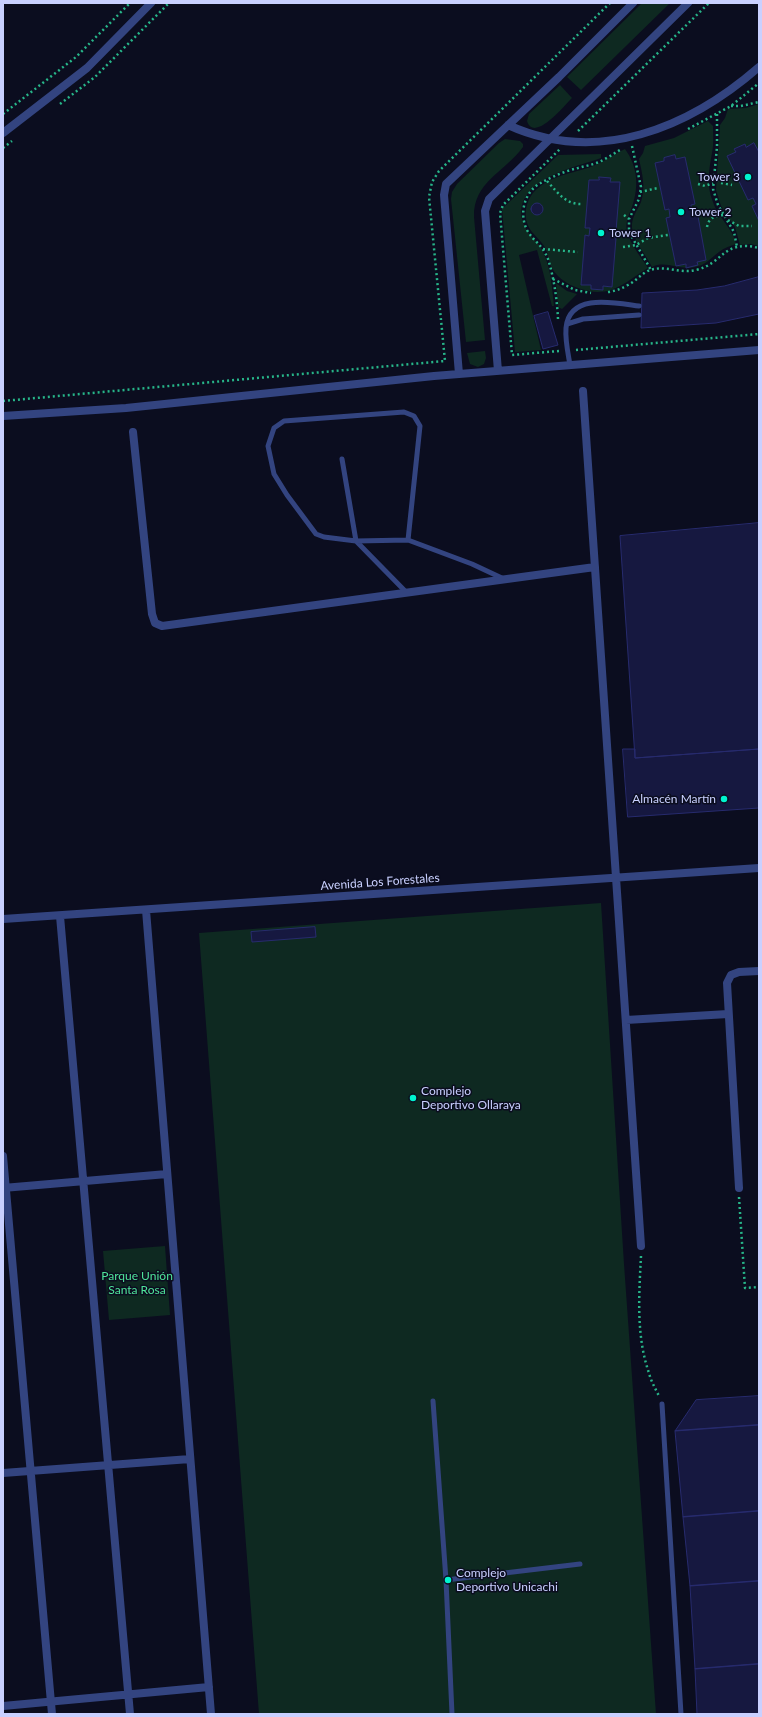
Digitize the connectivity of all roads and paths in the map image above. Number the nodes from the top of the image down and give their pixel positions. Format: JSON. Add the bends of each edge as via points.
{"nodes":[{"id":1,"x":130,"y":3,"type":"edge"},
{"id":2,"x":151,"y":3,"type":"edge"},
{"id":3,"x":610,"y":3,"type":"edge"},
{"id":4,"x":633,"y":3,"type":"edge"},
{"id":5,"x":688,"y":3,"type":"edge"},
{"id":6,"x":709,"y":3,"type":"edge"},
{"id":7,"x":759,"y":67,"type":"edge"},
{"id":8,"x":759,"y":102,"type":"edge"},
{"id":9,"x":731,"y":106,"type":"dead end"},
{"id":10,"x":3,"y":114,"type":"edge"},
{"id":11,"x":717,"y":114,"type":"dead end"},
{"id":12,"x":508,"y":125,"type":"junction"},
{"id":13,"x":3,"y":133,"type":"edge"},
{"id":14,"x":548,"y":139,"type":"junction"},
{"id":15,"x":567,"y":142,"type":"junction"},
{"id":16,"x":632,"y":144,"type":"dead end"},
{"id":17,"x":624,"y":148,"type":"dead end"},
{"id":18,"x":713,"y":177,"type":"junction"},
{"id":19,"x":546,"y":181,"type":"junction"},
{"id":20,"x":713,"y":183,"type":"junction"},
{"id":21,"x":698,"y":184,"type":"dead end"},
{"id":22,"x":732,"y":185,"type":"dead end"},
{"id":23,"x":658,"y":188,"type":"dead end"},
{"id":24,"x":640,"y":192,"type":"junction"},
{"id":25,"x":583,"y":204,"type":"dead end"},
{"id":26,"x":724,"y":214,"type":"junction"},
{"id":27,"x":624,"y":215,"type":"dead end"},
{"id":28,"x":629,"y":219,"type":"junction"},
{"id":29,"x":728,"y":219,"type":"junction"},
{"id":30,"x":752,"y":226,"type":"dead end"},
{"id":31,"x":707,"y":227,"type":"dead end"},
{"id":32,"x":668,"y":235,"type":"dead end"},
{"id":33,"x":636,"y":245,"type":"junction"},
{"id":34,"x":623,"y":247,"type":"dead end"},
{"id":35,"x":737,"y":247,"type":"junction"},
{"id":36,"x":759,"y":248,"type":"edge"},
{"id":37,"x":543,"y":249,"type":"junction"},
{"id":38,"x":578,"y":252,"type":"dead end"},
{"id":39,"x":651,"y":270,"type":"junction"},
{"id":40,"x":553,"y":279,"type":"junction"},
{"id":41,"x":597,"y":293,"type":"dead end"},
{"id":42,"x":602,"y":293,"type":"dead end"},
{"id":43,"x":639,"y":306,"type":"dead end"},
{"id":44,"x":639,"y":315,"type":"dead end"},
{"id":45,"x":559,"y":323,"type":"dead end"},
{"id":46,"x":567,"y":324,"type":"junction"},
{"id":47,"x":759,"y":334,"type":"edge"},
{"id":48,"x":561,"y":344,"type":"dead end"},
{"id":49,"x":568,"y":350,"type":"junction"},
{"id":50,"x":759,"y":350,"type":"edge"},
{"id":51,"x":570,"y":365,"type":"junction"},
{"id":52,"x":498,"y":371,"type":"junction"},
{"id":53,"x":459,"y":374,"type":"junction"},
{"id":54,"x":582,"y":391,"type":"dead end"},
{"id":55,"x":3,"y":401,"type":"edge"},
{"id":56,"x":3,"y":416,"type":"edge"},
{"id":57,"x":132,"y":432,"type":"dead end"},
{"id":58,"x":342,"y":459,"type":"dead end"},
{"id":59,"x":408,"y":540,"type":"junction"},
{"id":60,"x":356,"y":541,"type":"junction"},
{"id":61,"x":595,"y":567,"type":"junction"},
{"id":62,"x":505,"y":579,"type":"junction"},
{"id":63,"x":407,"y":593,"type":"junction"},
{"id":64,"x":759,"y":868,"type":"edge"},
{"id":65,"x":616,"y":878,"type":"junction"},
{"id":66,"x":146,"y":910,"type":"junction"},
{"id":67,"x":60,"y":916,"type":"junction"},
{"id":68,"x":3,"y":920,"type":"edge"},
{"id":69,"x":759,"y":971,"type":"edge"},
{"id":70,"x":728,"y":1014,"type":"junction"},
{"id":71,"x":626,"y":1020,"type":"junction"},
{"id":72,"x":3,"y":1156,"type":"edge"},
{"id":73,"x":167,"y":1174,"type":"junction"},
{"id":74,"x":84,"y":1182,"type":"junction"},
{"id":75,"x":4,"y":1188,"type":"edge"},
{"id":76,"x":739,"y":1188,"type":"joint"},
{"id":77,"x":641,"y":1246,"type":"joint"},
{"id":78,"x":759,"y":1287,"type":"edge"},
{"id":79,"x":433,"y":1401,"type":"dead end"},
{"id":80,"x":662,"y":1404,"type":"joint"},
{"id":81,"x":190,"y":1459,"type":"junction"},
{"id":82,"x":108,"y":1465,"type":"junction"},
{"id":83,"x":30,"y":1471,"type":"junction"},
{"id":84,"x":3,"y":1473,"type":"edge"},
{"id":85,"x":580,"y":1564,"type":"dead end"},
{"id":86,"x":446,"y":1580,"type":"junction"},
{"id":87,"x":209,"y":1687,"type":"junction"},
{"id":88,"x":128,"y":1694,"type":"junction"},
{"id":89,"x":51,"y":1702,"type":"junction"},
{"id":90,"x":3,"y":1706,"type":"edge"},
{"id":91,"x":52,"y":1714,"type":"edge"},
{"id":92,"x":130,"y":1714,"type":"edge"},
{"id":93,"x":211,"y":1714,"type":"edge"},
{"id":94,"x":452,"y":1714,"type":"edge"},
{"id":95,"x":681,"y":1714,"type":"edge"}],
"edges":[{"from":1,"to":10,"type":"path","via":[[76,57]]},
{"from":2,"to":13,"type":"street","via":[[87,68]]},
{"from":3,"to":55,"type":"path","via":[[439,171],[432,182],[429,197],[445,361]]},
{"from":4,"to":12,"type":"street"},
{"from":5,"to":14,"type":"street"},
{"from":6,"to":15,"type":"path"},
{"from":7,"to":15,"type":"street","via":[[716,101],[658,130],[624,139]]},
{"from":8,"to":9,"type":"path"},
{"from":11,"to":18,"type":"path","via":[[717,147]]},
{"from":12,"to":14,"type":"street"},
{"from":12,"to":53,"type":"street","via":[[444,188]]},
{"from":14,"to":15,"type":"street"},
{"from":14,"to":52,"type":"street","via":[[492,196],[485,211]]},
{"from":15,"to":48,"type":"path","via":[[503,205],[500,213],[512,355],[561,351]]},
{"from":16,"to":24,"type":"path"},
{"from":17,"to":19,"type":"path","via":[[600,162],[567,171]]},
{"from":18,"to":20,"type":"path"},
{"from":18,"to":22,"type":"path","via":[[721,183]]},
{"from":19,"to":25,"type":"path","via":[[567,201]]},
{"from":19,"to":37,"type":"path","via":[[528,195],[523,210],[528,231]]},
{"from":20,"to":21,"type":"path","via":[[705,186]]},
{"from":20,"to":26,"type":"path","via":[[715,198]]},
{"from":23,"to":24,"type":"path"},
{"from":24,"to":28,"type":"path"},
{"from":26,"to":29,"type":"path"},
{"from":26,"to":31,"type":"path","via":[[713,217]]},
{"from":27,"to":28,"type":"path"},
{"from":28,"to":33,"type":"path","via":[[630,232]]},
{"from":29,"to":30,"type":"path","via":[[739,226]]},
{"from":29,"to":35,"type":"path"},
{"from":32,"to":33,"type":"path","via":[[648,238]]},
{"from":33,"to":34,"type":"path"},
{"from":33,"to":39,"type":"path"},
{"from":35,"to":36,"type":"path"},
{"from":35,"to":39,"type":"path","via":[[696,270]]},
{"from":37,"to":38,"type":"path"},
{"from":37,"to":40,"type":"path"},
{"from":39,"to":42,"type":"path","via":[[619,290]]},
{"from":40,"to":41,"type":"path","via":[[575,290]]},
{"from":40,"to":45,"type":"path"},
{"from":43,"to":46,"type":"lane","via":[[610,302],[590,303],[575,309]]},
{"from":44,"to":46,"type":"lane","via":[[583,319]]},
{"from":46,"to":49,"type":"lane"},
{"from":47,"to":49,"type":"path"},
{"from":49,"to":51,"type":"lane"},
{"from":50,"to":51,"type":"street"},
{"from":51,"to":52,"type":"street"},
{"from":52,"to":53,"type":"street"},
{"from":53,"to":56,"type":"street","via":[[126,408]]},
{"from":54,"to":61,"type":"street"},
{"from":57,"to":63,"type":"street","via":[[155,623],[162,626]]},
{"from":58,"to":60,"type":"lane"},
{"from":59,"to":60,"type":"lane"},
{"from":59,"to":60,"type":"lane","via":[[420,426],[414,416],[404,412],[284,421],[274,428],[268,446],[274,474],[316,534]]},
{"from":59,"to":62,"type":"lane"},
{"from":60,"to":63,"type":"lane"},
{"from":61,"to":62,"type":"street"},
{"from":61,"to":65,"type":"street"},
{"from":62,"to":63,"type":"street"},
{"from":64,"to":65,"type":"street","name":"Avenida Los Forestales"},
{"from":65,"to":66,"type":"street","name":"Avenida Los Forestales"},
{"from":65,"to":71,"type":"street"},
{"from":66,"to":67,"type":"street","name":"Avenida Los Forestales"},
{"from":66,"to":73,"type":"street"},
{"from":67,"to":68,"type":"street","name":"Avenida Los Forestales"},
{"from":67,"to":74,"type":"street"},
{"from":69,"to":70,"type":"street","via":[[731,975],[727,983]]},
{"from":70,"to":71,"type":"street"},
{"from":70,"to":76,"type":"street"},
{"from":71,"to":77,"type":"street"},
{"from":72,"to":75,"type":"street"},
{"from":73,"to":74,"type":"street"},
{"from":73,"to":81,"type":"street"},
{"from":74,"to":75,"type":"street"},
{"from":74,"to":82,"type":"street"},
{"from":75,"to":83,"type":"street"},
{"from":76,"to":78,"type":"path","via":[[745,1288]]},
{"from":77,"to":80,"type":"path","via":[[639,1323],[644,1358]]},
{"from":79,"to":86,"type":"lane"},
{"from":80,"to":95,"type":"lane"},
{"from":81,"to":82,"type":"street"},
{"from":81,"to":87,"type":"street"},
{"from":82,"to":83,"type":"street"},
{"from":82,"to":88,"type":"street"},
{"from":83,"to":84,"type":"street"},
{"from":83,"to":89,"type":"street"},
{"from":85,"to":86,"type":"lane"},
{"from":86,"to":94,"type":"lane"},
{"from":87,"to":88,"type":"street"},
{"from":87,"to":93,"type":"street"},
{"from":88,"to":89,"type":"street"},
{"from":88,"to":92,"type":"street"},
{"from":89,"to":90,"type":"street"},
{"from":89,"to":91,"type":"street"}]}
